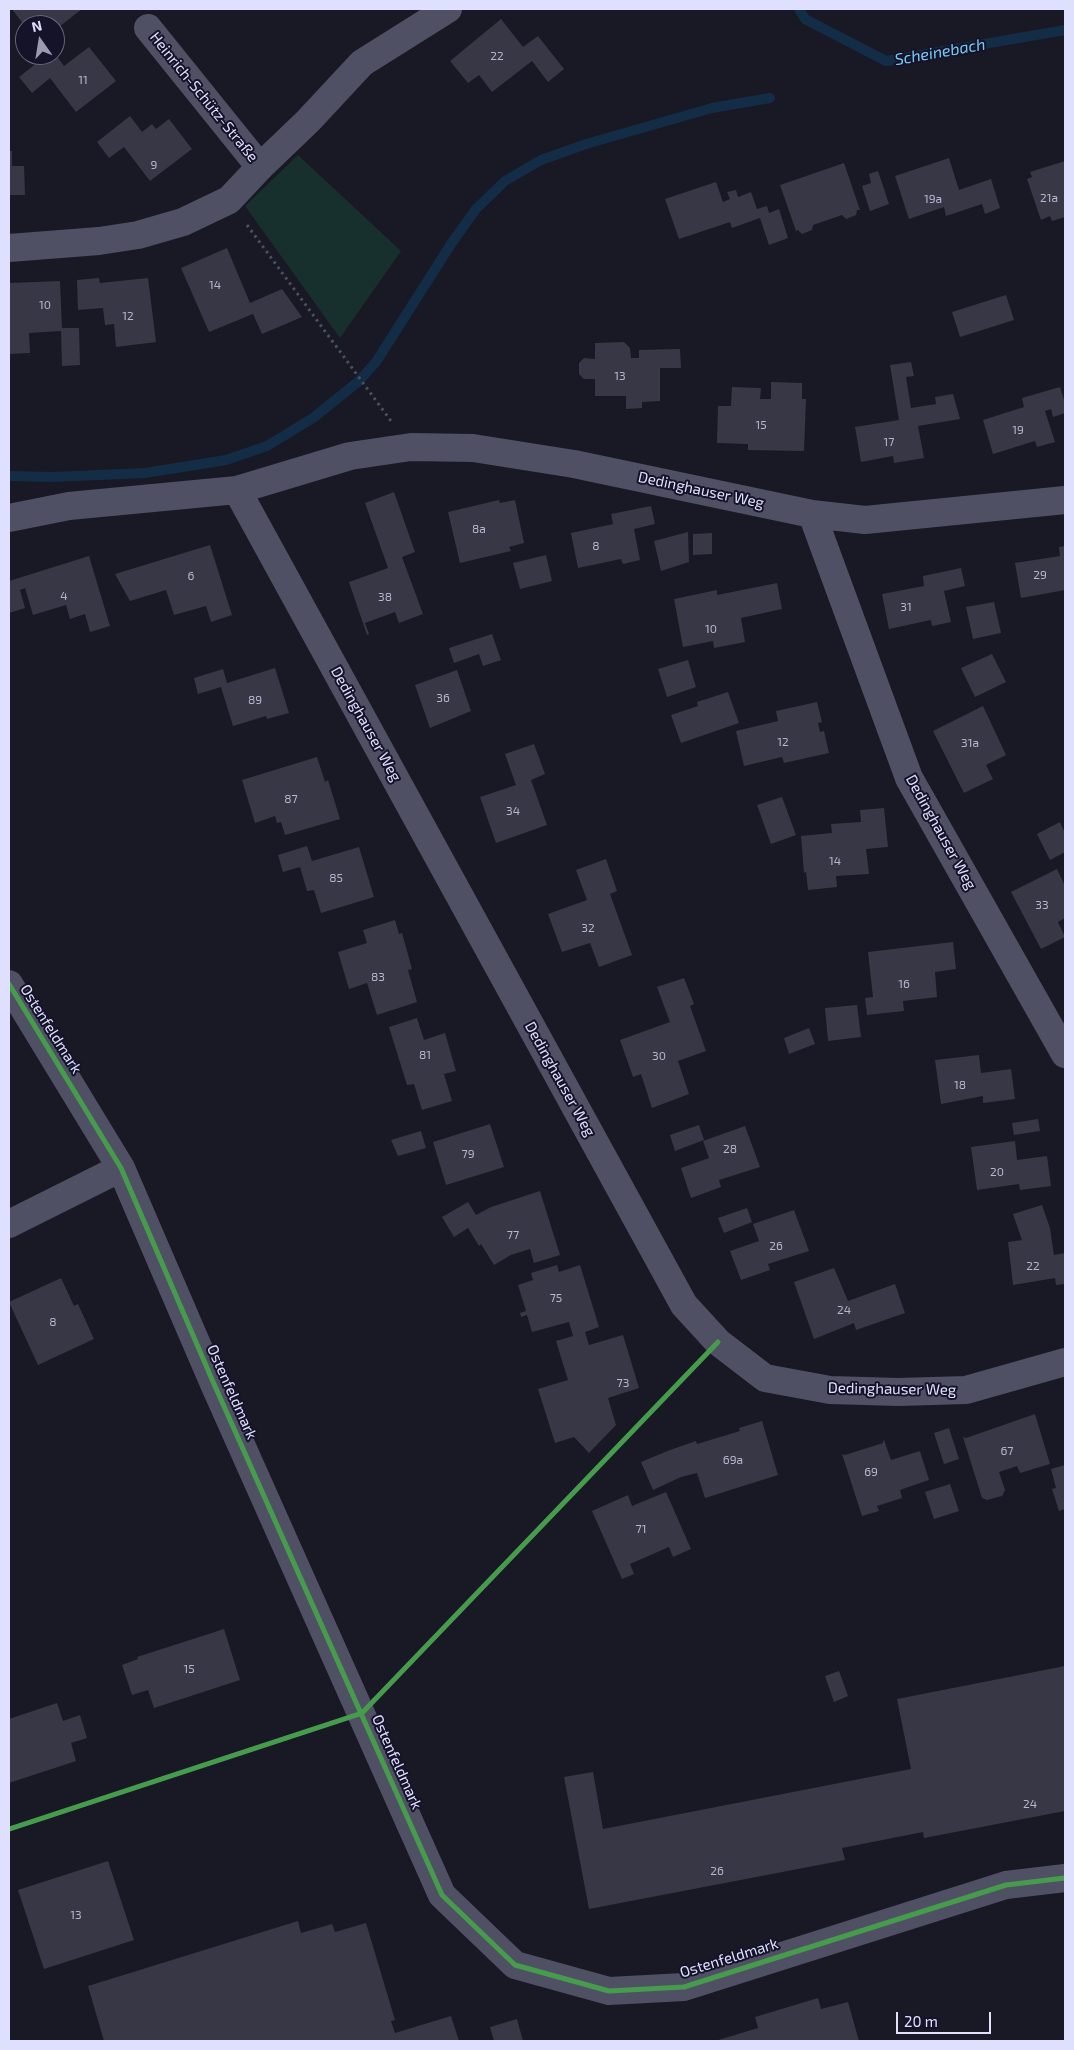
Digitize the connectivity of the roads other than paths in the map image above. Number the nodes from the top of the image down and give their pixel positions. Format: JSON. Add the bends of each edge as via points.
{"nodes":[{"id":1,"x":448,"y":9,"type":"edge"},
{"id":2,"x":148,"y":28,"type":"dead end"},
{"id":3,"x":260,"y":167,"type":"junction"},
{"id":4,"x":9,"y":248,"type":"edge"},
{"id":5,"x":237,"y":490,"type":"junction"},
{"id":6,"x":1065,"y":500,"type":"edge"},
{"id":7,"x":812,"y":514,"type":"junction"},
{"id":8,"x":9,"y":518,"type":"edge"},
{"id":9,"x":9,"y":984,"type":"edge"},
{"id":10,"x":1058,"y":1023,"type":"edge"},
{"id":11,"x":1065,"y":1054,"type":"edge"},
{"id":12,"x":122,"y":1168,"type":"junction"},
{"id":13,"x":9,"y":1224,"type":"edge"},
{"id":14,"x":1065,"y":1362,"type":"edge"},
{"id":15,"x":1065,"y":1878,"type":"edge"}],
"edges":[{"from":1,"to":3,"type":"street","name":"Heinrich-Schütz-Straße","via":[[362,63]]},
{"from":2,"to":3,"type":"street","name":"Heinrich-Schütz-Straße"},
{"from":3,"to":4,"type":"street","name":"Heinrich-Schütz-Straße","via":[[229,200],[183,222],[138,235],[99,241]]},
{"from":5,"to":7,"type":"street","name":"Dedinghauser Weg","via":[[350,456],[411,447],[473,448],[574,464]]},
{"from":5,"to":8,"type":"street","name":"Dedinghauser Weg","via":[[69,506]]},
{"from":5,"to":14,"type":"street","name":"Dedinghauser Weg","via":[[684,1305],[718,1342],[765,1378],[830,1390],[966,1390]]},
{"from":6,"to":7,"type":"street","name":"Dedinghauser Weg","via":[[865,520]]},
{"from":7,"to":10,"type":"street","name":"Dedinghauser Weg","via":[[909,778]]},
{"from":9,"to":12,"type":"street","name":"Ostenfeldmark"},
{"from":10,"to":11,"type":"street","name":"Dedinghauser Weg"},
{"from":12,"to":13,"type":"street"},
{"from":12,"to":15,"type":"street","name":"Ostenfeldmark","via":[[214,1384],[442,1895],[516,1965],[609,1991],[684,1987],[1006,1885]]}]}
